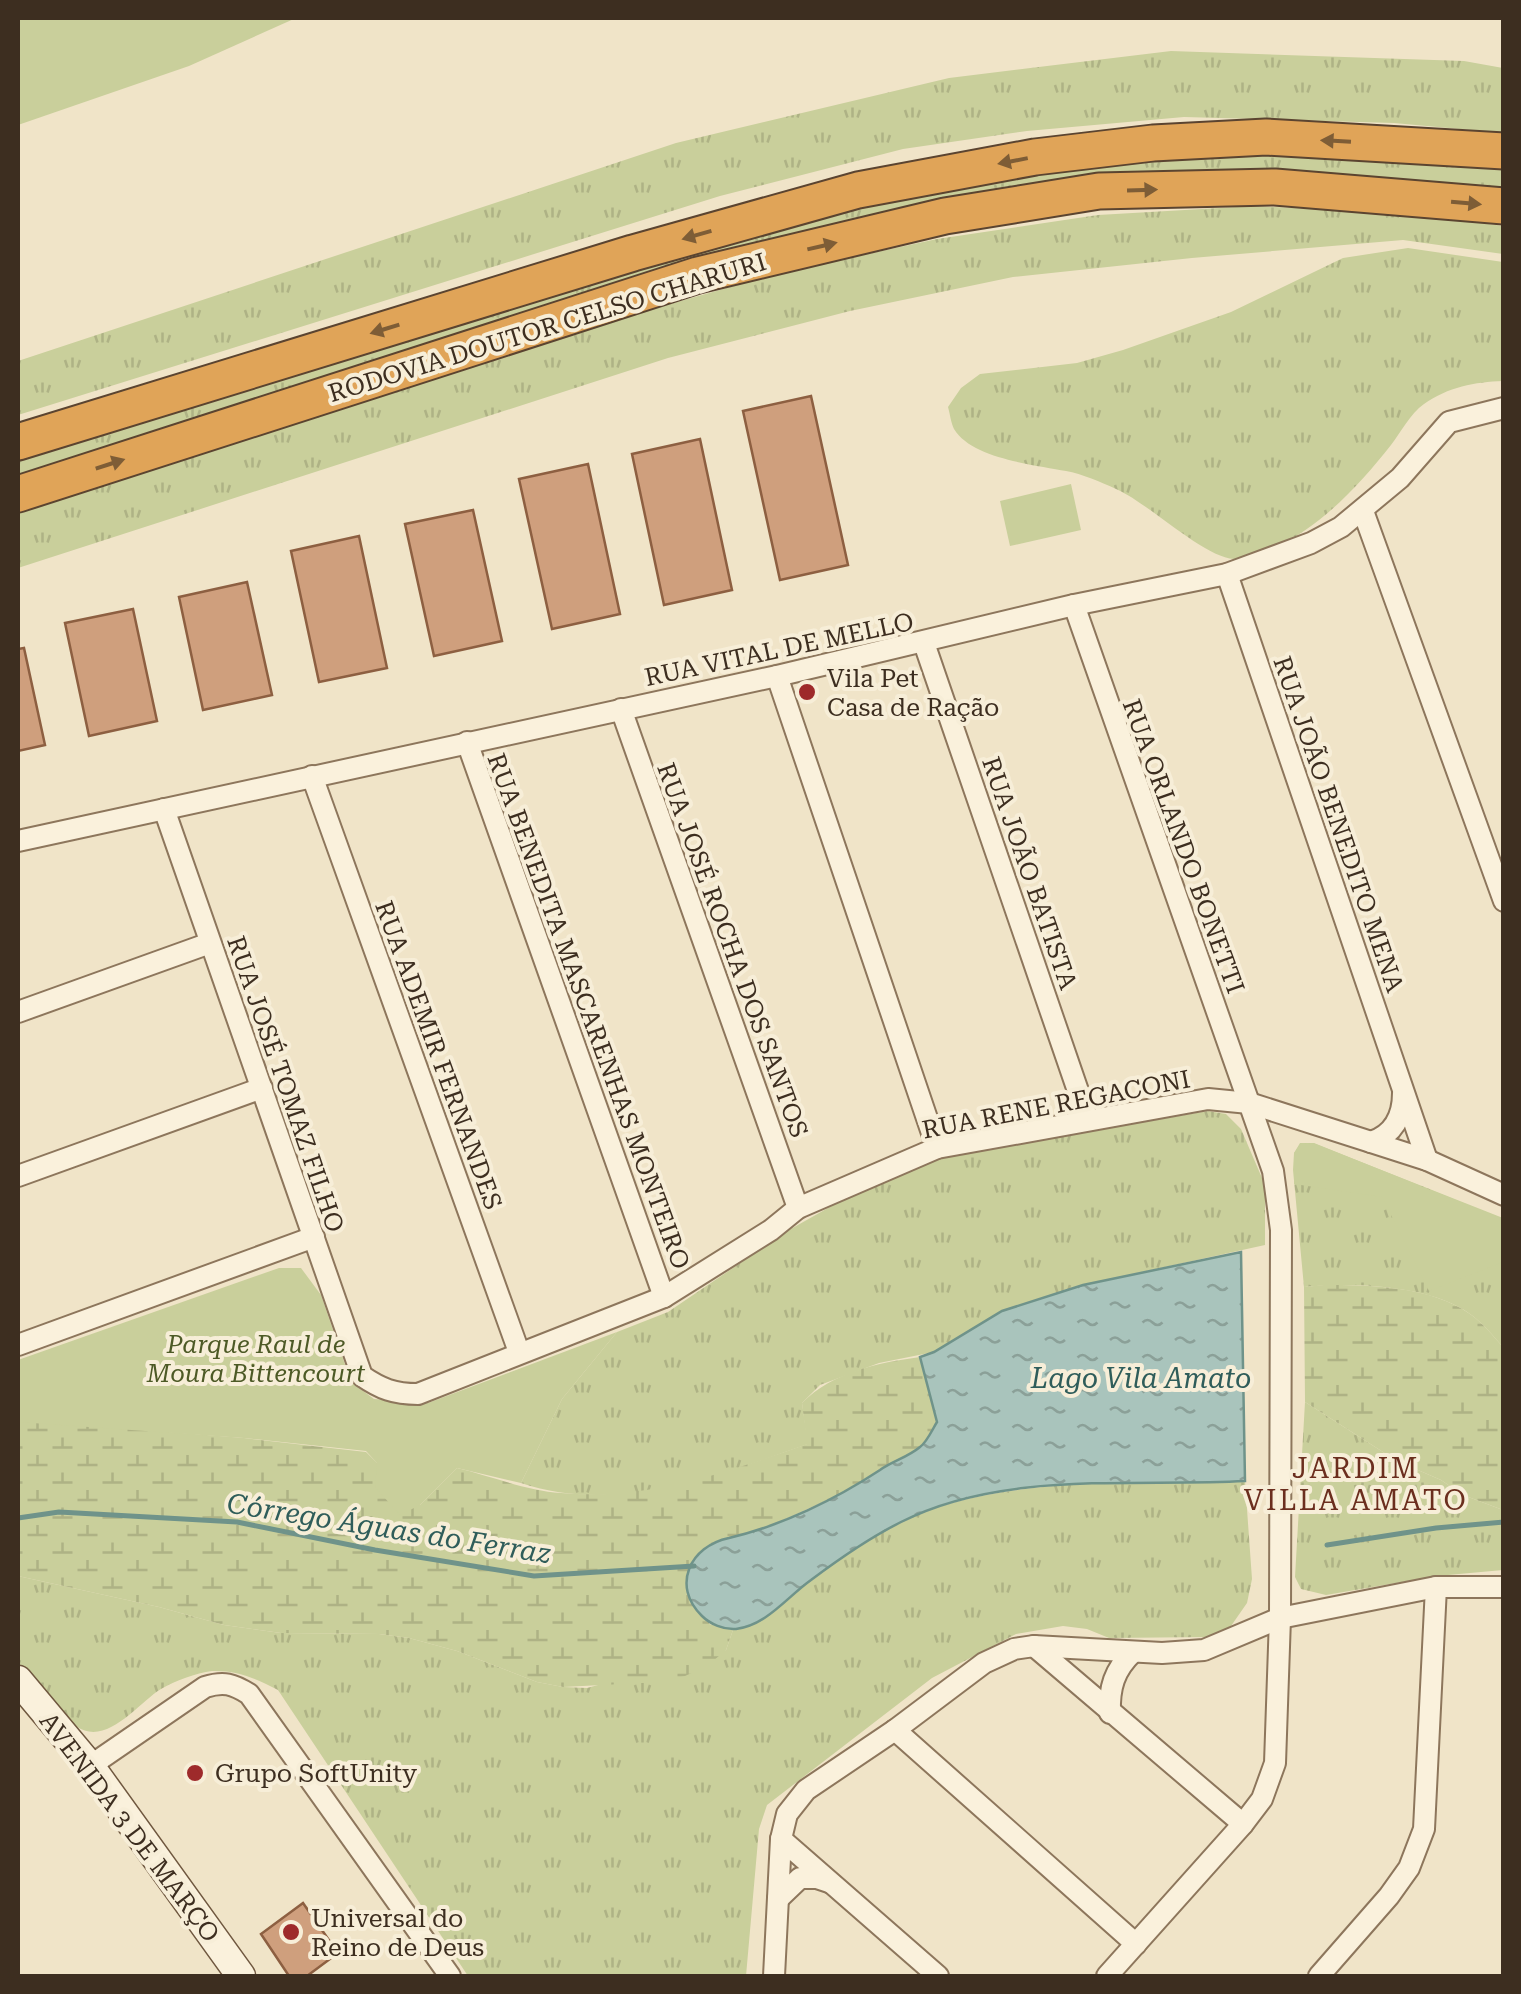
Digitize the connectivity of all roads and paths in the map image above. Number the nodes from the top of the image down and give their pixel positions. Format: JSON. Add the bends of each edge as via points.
{"nodes":[{"id":1,"x":1504,"y":150,"type":"edge"},
{"id":2,"x":1504,"y":206,"type":"edge"},
{"id":3,"x":1500,"y":408,"type":"edge"},
{"id":4,"x":1504,"y":428,"type":"edge"},
{"id":5,"x":18,"y":442,"type":"edge"},
{"id":6,"x":18,"y":494,"type":"edge"},
{"id":7,"x":1364,"y":511,"type":"junction"},
{"id":8,"x":1227,"y":574,"type":"junction"},
{"id":9,"x":1074,"y":605,"type":"junction"},
{"id":10,"x":924,"y":642,"type":"junction"},
{"id":11,"x":778,"y":676,"type":"junction"},
{"id":12,"x":621,"y":709,"type":"junction"},
{"id":13,"x":467,"y":742,"type":"junction"},
{"id":14,"x":312,"y":776,"type":"junction"},
{"id":15,"x":164,"y":809,"type":"junction"},
{"id":16,"x":18,"y":842,"type":"edge"},
{"id":17,"x":1504,"y":901,"type":"edge"},
{"id":18,"x":210,"y":943,"type":"junction"},
{"id":19,"x":18,"y":1012,"type":"edge"},
{"id":20,"x":262,"y":1088,"type":"junction"},
{"id":21,"x":1403,"y":1091,"type":"junction"},
{"id":22,"x":1248,"y":1103,"type":"junction"},
{"id":23,"x":1088,"y":1120,"type":"junction"},
{"id":24,"x":1371,"y":1142,"type":"junction"},
{"id":25,"x":936,"y":1148,"type":"junction"},
{"id":26,"x":1426,"y":1160,"type":"junction"},
{"id":27,"x":18,"y":1176,"type":"edge"},
{"id":28,"x":1504,"y":1195,"type":"edge"},
{"id":29,"x":798,"y":1208,"type":"junction"},
{"id":30,"x":314,"y":1237,"type":"junction"},
{"id":31,"x":664,"y":1297,"type":"junction"},
{"id":32,"x":18,"y":1345,"type":"edge"},
{"id":33,"x":519,"y":1352,"type":"junction"},
{"id":34,"x":362,"y":1376,"type":"joint"},
{"id":35,"x":1280,"y":1582,"type":"junction"},
{"id":36,"x":1504,"y":1586,"type":"edge"},
{"id":37,"x":1436,"y":1588,"type":"junction"},
{"id":38,"x":1322,"y":1610,"type":"junction"},
{"id":39,"x":1280,"y":1618,"type":"junction"},
{"id":40,"x":1034,"y":1646,"type":"junction"},
{"id":41,"x":1132,"y":1652,"type":"junction"},
{"id":42,"x":18,"y":1680,"type":"edge"},
{"id":43,"x":1110,"y":1713,"type":"junction"},
{"id":44,"x":895,"y":1730,"type":"junction"},
{"id":45,"x":90,"y":1766,"type":"junction"},
{"id":46,"x":1244,"y":1824,"type":"junction"},
{"id":47,"x":780,"y":1839,"type":"junction"},
{"id":48,"x":830,"y":1883,"type":"junction"},
{"id":49,"x":778,"y":1899,"type":"junction"},
{"id":50,"x":1136,"y":1944,"type":"junction"},
{"id":51,"x":240,"y":1976,"type":"edge"},
{"id":52,"x":450,"y":1976,"type":"edge"},
{"id":53,"x":774,"y":1976,"type":"edge"},
{"id":54,"x":938,"y":1976,"type":"edge"},
{"id":55,"x":1107,"y":1976,"type":"edge"},
{"id":56,"x":1319,"y":1976,"type":"edge"}],
"edges":[{"from":1,"to":5,"type":"highway","name":"RODOVIA DOUTOR CELSO CHARURI","one_way":true,"via":[[1266,138],[1153,143],[858,190]]},
{"from":6,"to":2,"type":"highway","name":"RODOVIA DOUTOR CELSO CHARURI","one_way":true,"via":[[698,275],[945,216],[1099,192],[1260,187]]},
{"from":3,"to":4,"type":"street"},
{"from":3,"to":7,"type":"street","name":"RUA VITAL DE MELLO","via":[[1450,422]]},
{"from":7,"to":8,"type":"street","name":"RUA VITAL DE MELLO","via":[[1311,543]]},
{"from":7,"to":17,"type":"street"},
{"from":8,"to":9,"type":"street","name":"RUA VITAL DE MELLO"},
{"from":8,"to":21,"type":"street","name":"RUA JOÃO BENEDITO MENA"},
{"from":9,"to":10,"type":"street","name":"RUA VITAL DE MELLO"},
{"from":9,"to":22,"type":"street","name":"RUA ORLANDO BONETTI"},
{"from":10,"to":11,"type":"street","name":"RUA VITAL DE MELLO"},
{"from":10,"to":23,"type":"street","name":"RUA JOÃO BATISTA"},
{"from":11,"to":12,"type":"street","name":"RUA VITAL DE MELLO"},
{"from":11,"to":25,"type":"street"},
{"from":12,"to":13,"type":"street","name":"RUA VITAL DE MELLO"},
{"from":12,"to":29,"type":"street","name":"RUA JOSÉ ROCHA DOS SANTOS"},
{"from":13,"to":14,"type":"street","name":"RUA VITAL DE MELLO"},
{"from":13,"to":31,"type":"street","name":"RUA BENEDITA MASCARENHAS MONTEIRO"},
{"from":14,"to":15,"type":"street","name":"RUA VITAL DE MELLO"},
{"from":14,"to":33,"type":"street","name":"RUA ADEMIR FERNANDES"},
{"from":15,"to":16,"type":"street","name":"RUA VITAL DE MELLO"},
{"from":15,"to":18,"type":"street","name":"RUA JOSÉ TOMAZ FILHO"},
{"from":18,"to":19,"type":"street"},
{"from":18,"to":20,"type":"street","name":"RUA JOSÉ TOMAZ FILHO"},
{"from":20,"to":27,"type":"street"},
{"from":20,"to":30,"type":"street","name":"RUA JOSÉ TOMAZ FILHO"},
{"from":21,"to":24,"type":"street","via":[[1397,1122]]},
{"from":21,"to":26,"type":"street","name":"RUA JOÃO BENEDITO MENA"},
{"from":22,"to":23,"type":"street","name":"RUA RENE REGACONI","via":[[1208,1099]]},
{"from":22,"to":24,"type":"street","name":"RUA RENE REGACONI"},
{"from":22,"to":35,"type":"street","name":"RUA ORLANDO BONETTI","via":[[1273,1171],[1281,1230]]},
{"from":23,"to":25,"type":"street","name":"RUA RENE REGACONI"},
{"from":24,"to":26,"type":"street","name":"RUA RENE REGACONI"},
{"from":25,"to":29,"type":"street","name":"RUA RENE REGACONI"},
{"from":26,"to":28,"type":"street","name":"RUA RENE REGACONI"},
{"from":29,"to":31,"type":"street","name":"RUA RENE REGACONI"},
{"from":30,"to":32,"type":"street"},
{"from":30,"to":34,"type":"street","name":"RUA JOSÉ TOMAZ FILHO"},
{"from":31,"to":33,"type":"street","name":"RUA RENE REGACONI"},
{"from":33,"to":34,"type":"street","name":"RUA RENE REGACONI","via":[[418,1394],[397,1394]]},
{"from":35,"to":38,"type":"street","via":[[1292,1598]]},
{"from":35,"to":39,"type":"street","name":"RUA ORLANDO BONETTI"},
{"from":36,"to":37,"type":"street"},
{"from":37,"to":38,"type":"street"},
{"from":37,"to":56,"type":"street","via":[[1424,1829],[1409,1868]]},
{"from":38,"to":39,"type":"street"},
{"from":39,"to":41,"type":"street","via":[[1204,1650]]},
{"from":39,"to":46,"type":"street","name":"RUA ORLANDO BONETTI","via":[[1275,1763]]},
{"from":40,"to":41,"type":"street"},
{"from":40,"to":43,"type":"street"},
{"from":40,"to":44,"type":"street","via":[[984,1662]]},
{"from":41,"to":43,"type":"street","via":[[1114,1680]]},
{"from":42,"to":45,"type":"street","name":"AVENIDA 3 DE MARÇO"},
{"from":43,"to":46,"type":"street"},
{"from":44,"to":47,"type":"street","via":[[806,1790],[787,1814]]},
{"from":44,"to":50,"type":"street"},
{"from":45,"to":51,"type":"street","name":"AVENIDA 3 DE MARÇO"},
{"from":45,"to":52,"type":"street","via":[[205,1687],[235,1684],[249,1694]]},
{"from":46,"to":50,"type":"street","name":"RUA ORLANDO BONETTI"},
{"from":47,"to":48,"type":"street"},
{"from":47,"to":49,"type":"street"},
{"from":48,"to":49,"type":"street","via":[[800,1878]]},
{"from":48,"to":54,"type":"street"},
{"from":49,"to":53,"type":"street"},
{"from":50,"to":55,"type":"street","name":"RUA ORLANDO BONETTI"}]}
